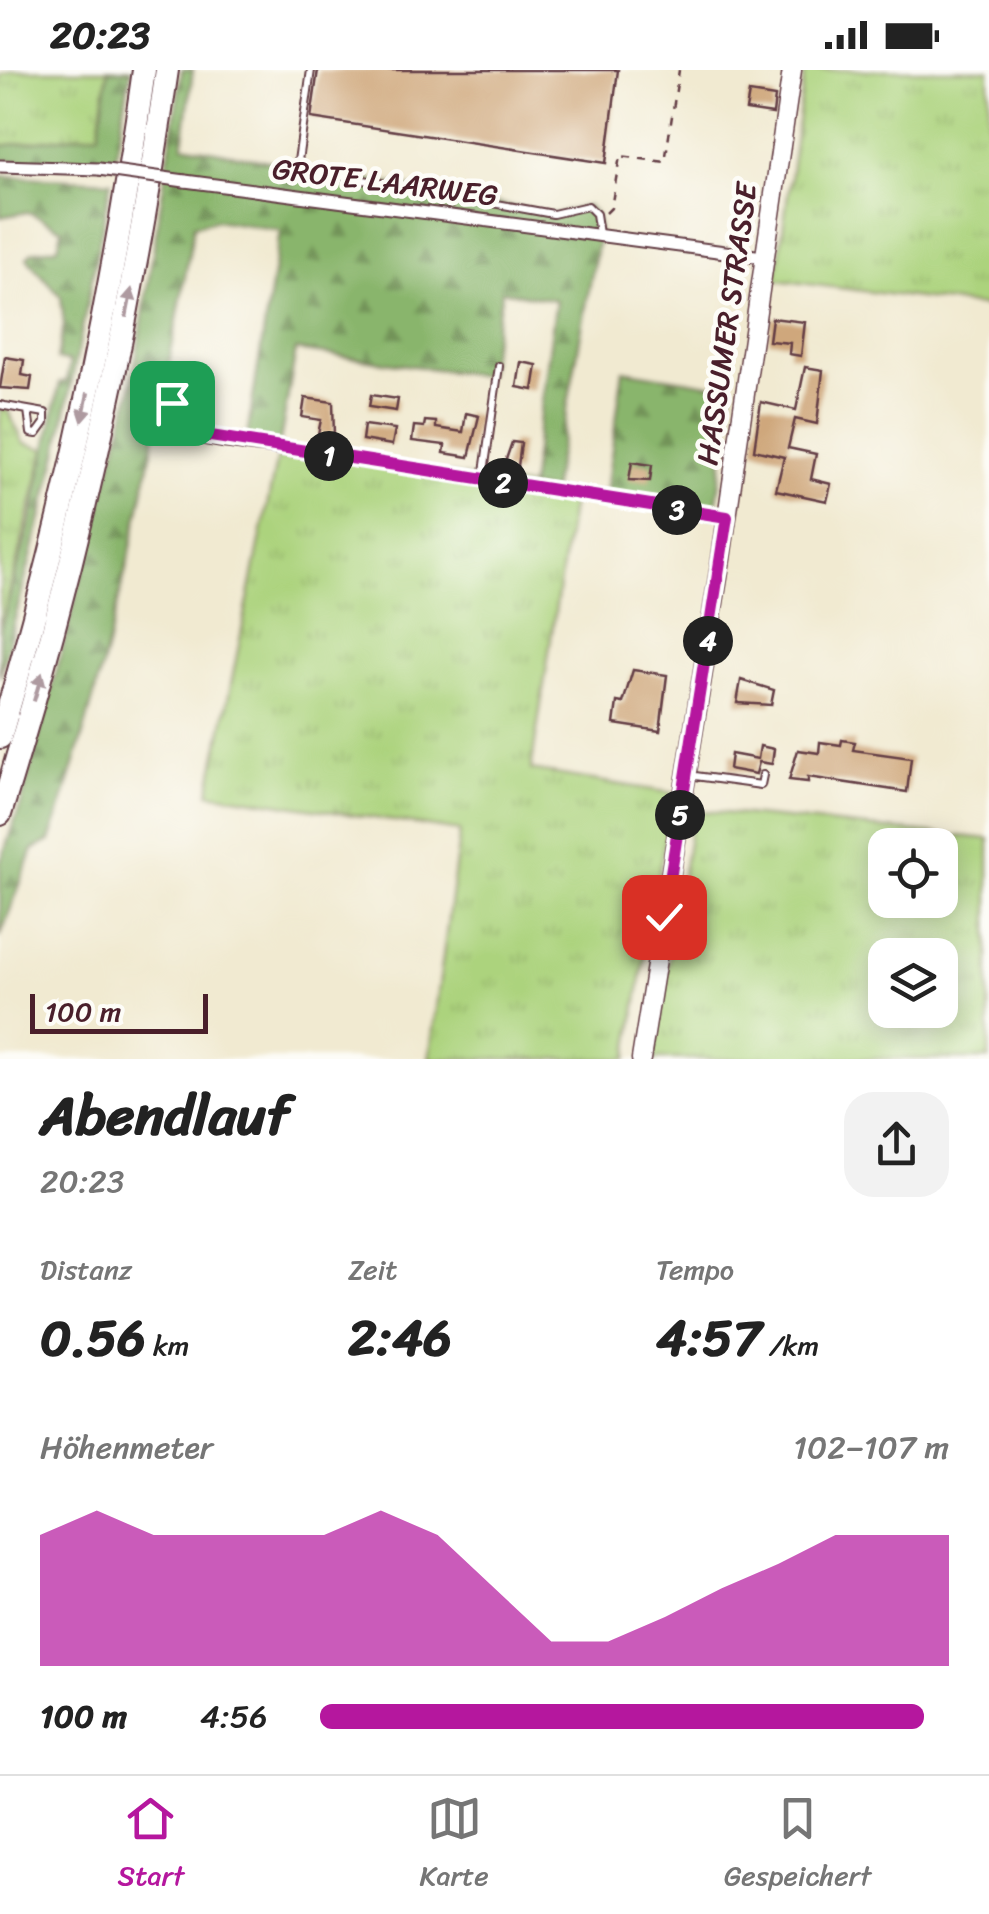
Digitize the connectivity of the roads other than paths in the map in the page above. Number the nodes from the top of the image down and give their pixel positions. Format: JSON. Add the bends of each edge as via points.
{"nodes":[{"id":1,"x":144,"y":70,"type":"edge"},
{"id":2,"x":167,"y":70,"type":"edge"},
{"id":3,"x":311,"y":70,"type":"edge"},
{"id":4,"x":792,"y":70,"type":"edge"},
{"id":5,"x":0,"y":166,"type":"edge"},
{"id":6,"x":598,"y":229,"type":"junction"},
{"id":7,"x":763,"y":257,"type":"junction"},
{"id":8,"x":498,"y":366,"type":"dead end"},
{"id":9,"x":0,"y":405,"type":"edge"},
{"id":10,"x":28,"y":410,"type":"dead end"},
{"id":11,"x":198,"y":434,"type":"dead end"},
{"id":12,"x":482,"y":480,"type":"junction"},
{"id":13,"x":727,"y":517,"type":"junction"},
{"id":14,"x":0,"y":737,"type":"edge"},
{"id":15,"x":687,"y":775,"type":"junction"},
{"id":16,"x":763,"y":776,"type":"dead end"},
{"id":17,"x":0,"y":814,"type":"edge"},
{"id":18,"x":641,"y":1059,"type":"edge"}],
"edges":[{"from":1,"to":14,"type":"highway","one_way":true,"via":[[84,410]]},
{"from":17,"to":2,"type":"highway","one_way":true,"via":[[50,648],[102,434]]},
{"from":3,"to":6,"type":"lane","via":[[297,168],[553,214],[588,206]]},
{"from":4,"to":7,"type":"street","name":"HASSUMER STRASSE"},
{"from":5,"to":6,"type":"street","name":"GROTE LAARWEG","bridge":true,"via":[[99,170]]},
{"from":6,"to":7,"type":"street","name":"GROTE LAARWEG"},
{"from":7,"to":13,"type":"street","name":"HASSUMER STRASSE"},
{"from":8,"to":12,"type":"lane"},
{"from":9,"to":10,"type":"lane"},
{"from":11,"to":12,"type":"street"},
{"from":12,"to":13,"type":"street"},
{"from":13,"to":15,"type":"street","name":"HASSUMER STRASSE"},
{"from":15,"to":16,"type":"lane","via":[[760,785]]},
{"from":15,"to":18,"type":"street","name":"HASSUMER STRASSE"}]}
